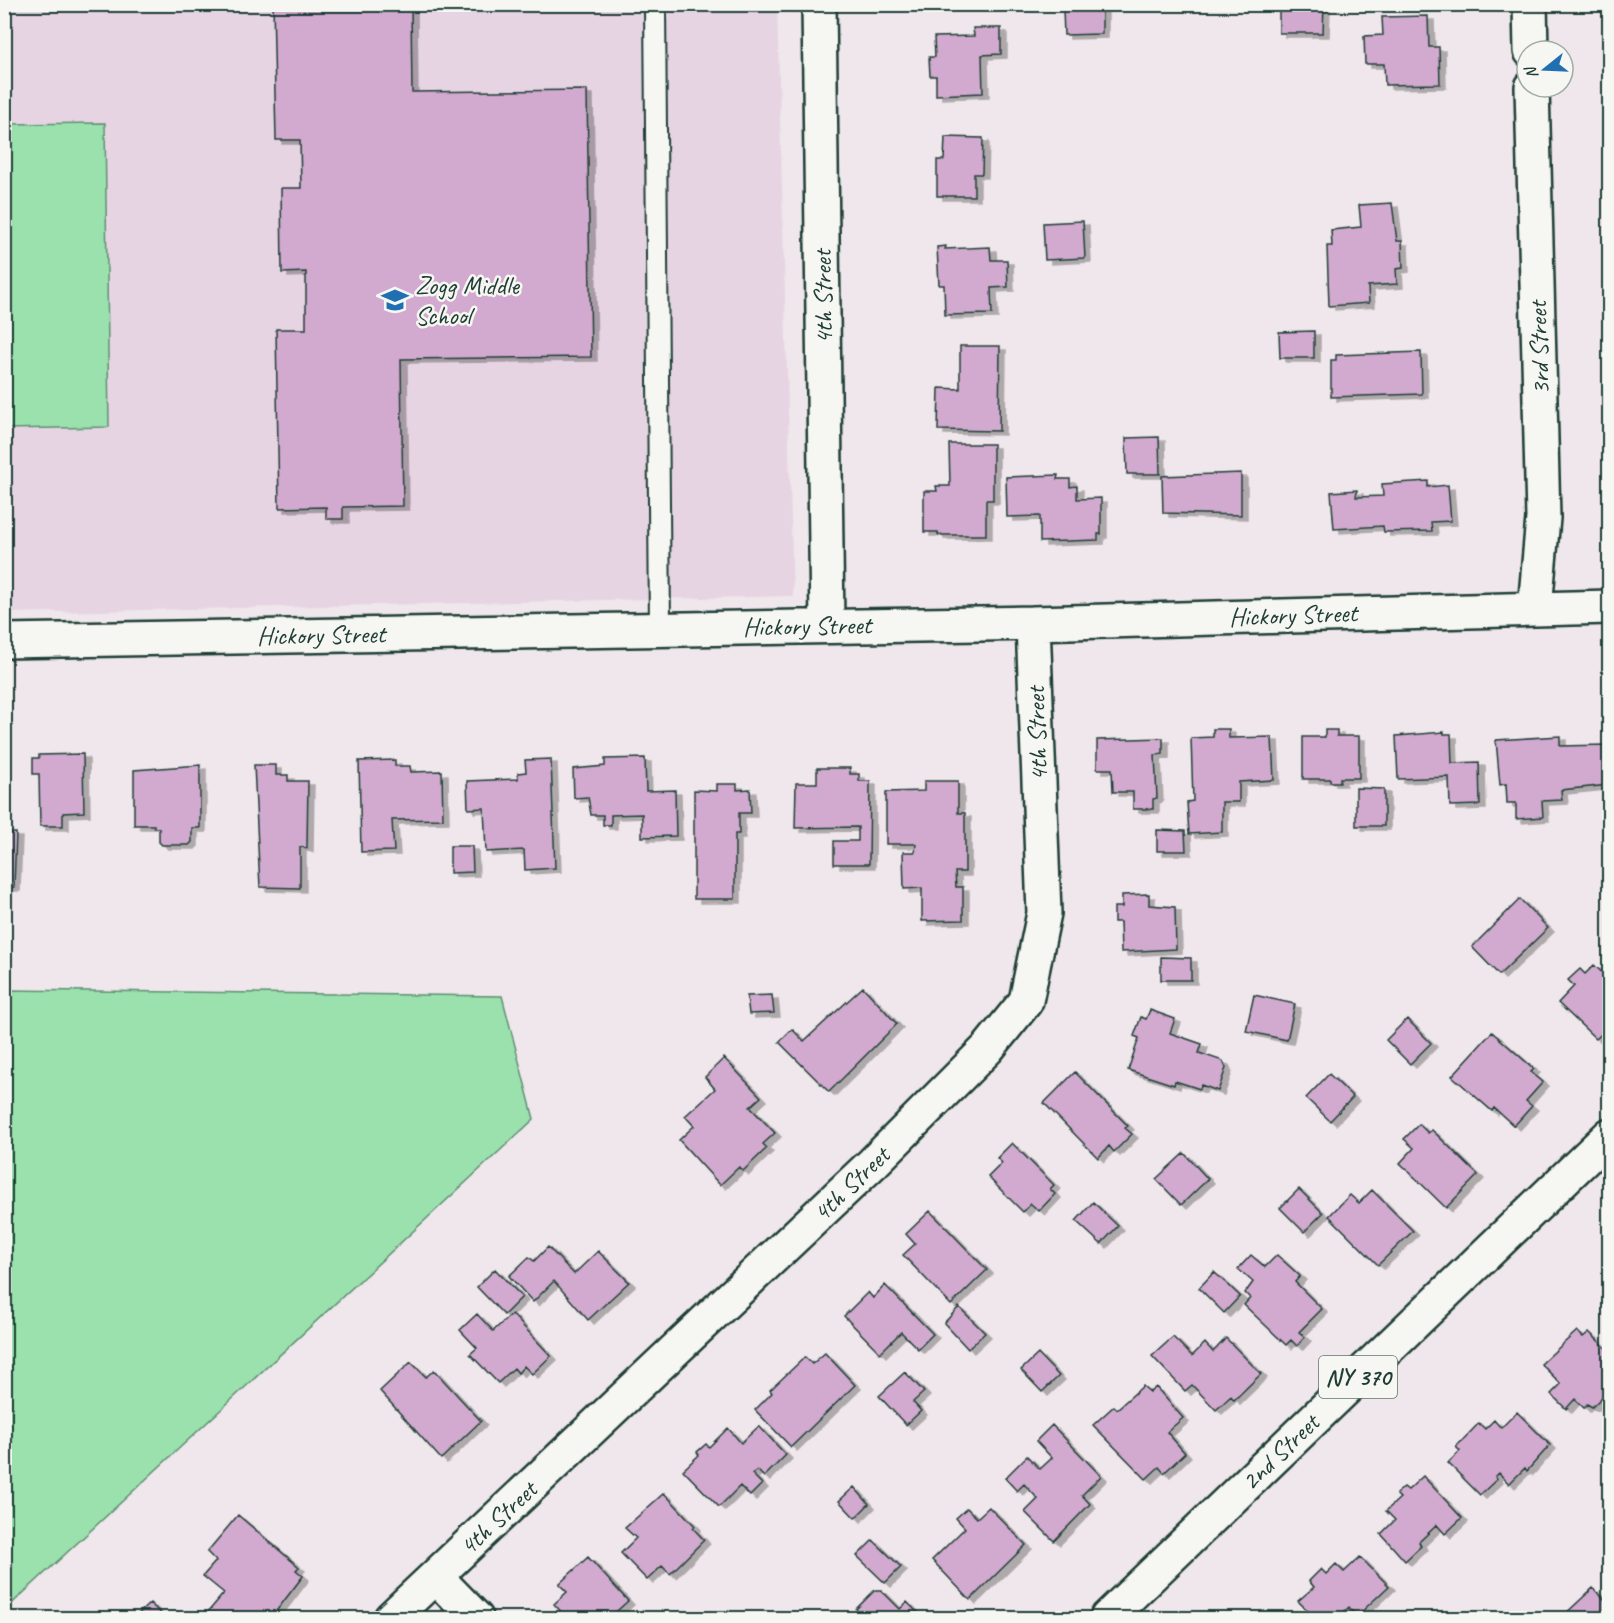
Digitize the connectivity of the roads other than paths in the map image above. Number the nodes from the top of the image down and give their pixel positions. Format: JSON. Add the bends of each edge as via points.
{"nodes":[{"id":1,"x":655,"y":4,"type":"edge"},
{"id":2,"x":819,"y":4,"type":"edge"},
{"id":3,"x":1530,"y":4,"type":"edge"},
{"id":4,"x":1531,"y":39,"type":"edge"},
{"id":5,"x":1532,"y":99,"type":"edge"},
{"id":6,"x":1610,"y":607,"type":"edge"},
{"id":7,"x":1535,"y":608,"type":"junction"},
{"id":8,"x":1033,"y":623,"type":"junction"},
{"id":9,"x":827,"y":625,"type":"junction"},
{"id":10,"x":660,"y":628,"type":"junction"},
{"id":11,"x":4,"y":641,"type":"edge"},
{"id":12,"x":1610,"y":1135,"type":"edge"},
{"id":13,"x":436,"y":1576,"type":"junction"},
{"id":14,"x":391,"y":1618,"type":"edge"},
{"id":15,"x":476,"y":1618,"type":"edge"},
{"id":16,"x":1107,"y":1618,"type":"edge"}],
"edges":[{"from":1,"to":10,"type":"lane"},
{"from":2,"to":9,"type":"street","name":"4th Street"},
{"from":3,"to":4,"type":"street"},
{"from":5,"to":7,"type":"street","name":"3rd Street","via":[[1544,518]]},
{"from":6,"to":7,"type":"street","name":"Hickory Street"},
{"from":7,"to":8,"type":"street","name":"Hickory Street"},
{"from":8,"to":9,"type":"street","name":"Hickory Street"},
{"from":8,"to":13,"type":"street","name":"4th Street","via":[[1044,913],[1026,1001],[988,1048],[873,1163]]},
{"from":9,"to":10,"type":"street","name":"Hickory Street"},
{"from":10,"to":11,"type":"street","name":"Hickory Street"},
{"from":12,"to":16,"type":"street","name":"2nd Street","number":"NY 370"},
{"from":13,"to":14,"type":"street","name":"4th Street"},
{"from":13,"to":15,"type":"street"}]}
